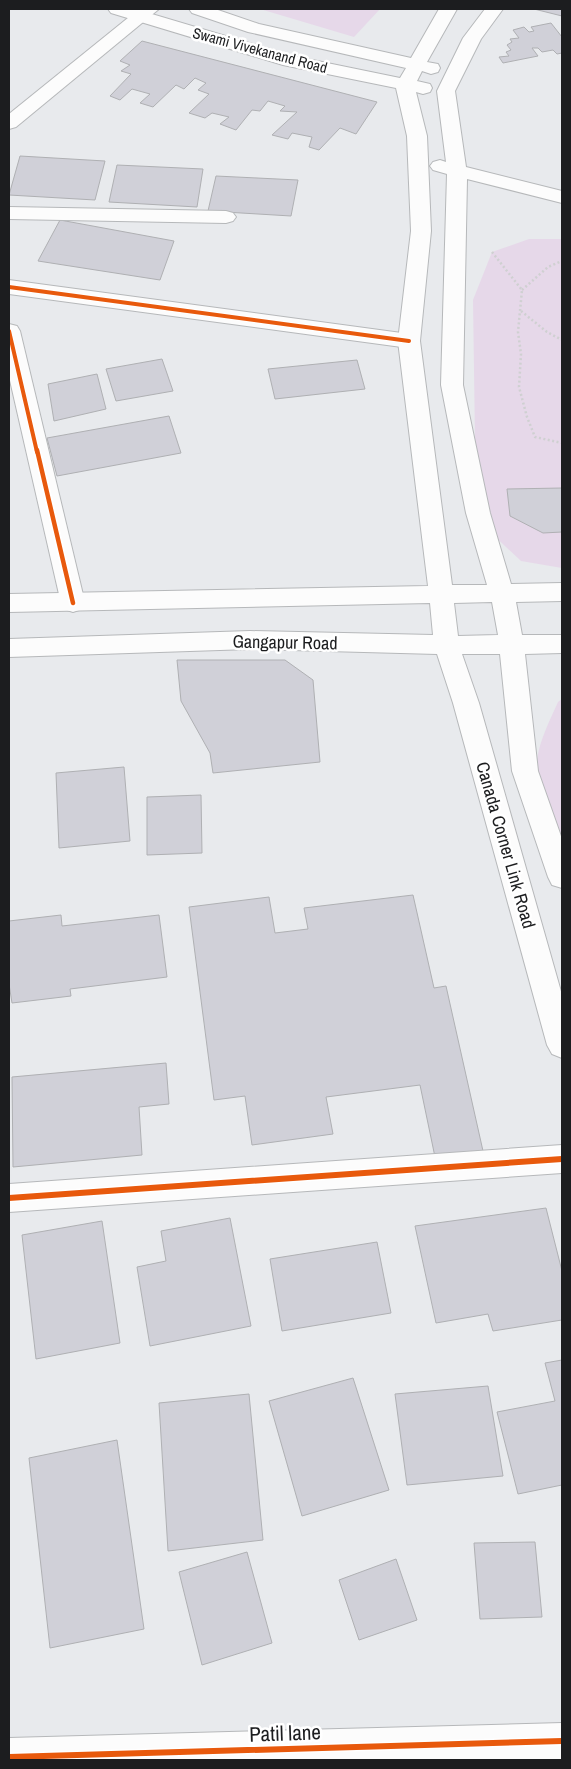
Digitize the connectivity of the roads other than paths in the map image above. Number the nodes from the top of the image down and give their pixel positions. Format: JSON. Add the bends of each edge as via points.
{"nodes":[{"id":1,"x":118,"y":9,"type":"edge"},
{"id":2,"x":198,"y":9,"type":"edge"},
{"id":3,"x":448,"y":9,"type":"edge"},
{"id":4,"x":494,"y":9,"type":"edge"},
{"id":5,"x":145,"y":13,"type":"edge"},
{"id":6,"x":414,"y":66,"type":"junction"},
{"id":7,"x":455,"y":72,"type":"junction"},
{"id":8,"x":405,"y":85,"type":"junction"},
{"id":9,"x":446,"y":91,"type":"junction"},
{"id":10,"x":9,"y":123,"type":"edge"},
{"id":11,"x":418,"y":162,"type":"junction"},
{"id":12,"x":457,"y":169,"type":"junction"},
{"id":13,"x":562,"y":197,"type":"edge"},
{"id":14,"x":9,"y":213,"type":"edge"},
{"id":15,"x":226,"y":217,"type":"dead end"},
{"id":16,"x":9,"y":287,"type":"edge"},
{"id":17,"x":9,"y":331,"type":"edge"},
{"id":18,"x":409,"y":341,"type":"junction"},
{"id":19,"x":562,"y":592,"type":"edge"},
{"id":20,"x":502,"y":593,"type":"junction"},
{"id":21,"x":440,"y":596,"type":"junction"},
{"id":22,"x":9,"y":603,"type":"edge"},
{"id":23,"x":73,"y":603,"type":"junction"},
{"id":24,"x":562,"y":644,"type":"edge"},
{"id":25,"x":512,"y":645,"type":"junction"},
{"id":26,"x":447,"y":646,"type":"junction"},
{"id":27,"x":9,"y":648,"type":"edge"},
{"id":28,"x":562,"y":877,"type":"edge"},
{"id":29,"x":562,"y":1045,"type":"edge"},
{"id":30,"x":562,"y":1159,"type":"edge"},
{"id":31,"x":9,"y":1198,"type":"edge"},
{"id":32,"x":562,"y":1740,"type":"edge"},
{"id":33,"x":9,"y":1757,"type":"edge"}],
"edges":[{"from":1,"to":5,"type":"main road","name":"Swami Vivekanand Road"},
{"from":2,"to":6,"type":"main road","via":[[254,28]]},
{"from":3,"to":6,"type":"main road"},
{"from":4,"to":7,"type":"main road","via":[[472,38]]},
{"from":5,"to":8,"type":"main road","name":"Swami Vivekanand Road","via":[[290,61]]},
{"from":5,"to":10,"type":"main road"},
{"from":6,"to":7,"type":"main road"},
{"from":6,"to":8,"type":"main road"},
{"from":7,"to":9,"type":"main road"},
{"from":8,"to":9,"type":"main road","name":"Swami Vivekanand Road"},
{"from":8,"to":11,"type":"main road","name":"Canada Corner Link Road","via":[[417,136]]},
{"from":9,"to":12,"type":"main road"},
{"from":11,"to":12,"type":"main road"},
{"from":11,"to":18,"type":"main road","name":"Canada Corner Link Road","via":[[421,231]]},
{"from":12,"to":13,"type":"main road"},
{"from":12,"to":20,"type":"main road","via":[[452,385],[478,513]]},
{"from":14,"to":15,"type":"main road"},
{"from":16,"to":18,"type":"main road"},
{"from":17,"to":23,"type":"main road"},
{"from":18,"to":21,"type":"main road","name":"Canada Corner Link Road"},
{"from":19,"to":20,"type":"main road"},
{"from":20,"to":21,"type":"main road"},
{"from":20,"to":25,"type":"main road"},
{"from":21,"to":23,"type":"main road"},
{"from":21,"to":26,"type":"main road","name":"Canada Corner Link Road"},
{"from":22,"to":23,"type":"main road"},
{"from":24,"to":25,"type":"main road","name":"Gangapur Road"},
{"from":25,"to":26,"type":"main road","name":"Gangapur Road"},
{"from":25,"to":28,"type":"main road","via":[[526,770]]},
{"from":26,"to":27,"type":"main road","name":"Gangapur Road","via":[[250,640]]},
{"from":26,"to":29,"type":"main road","name":"Canada Corner Link Road"},
{"from":30,"to":31,"type":"main road"},
{"from":32,"to":33,"type":"main road","name":"Patil lane"}]}
